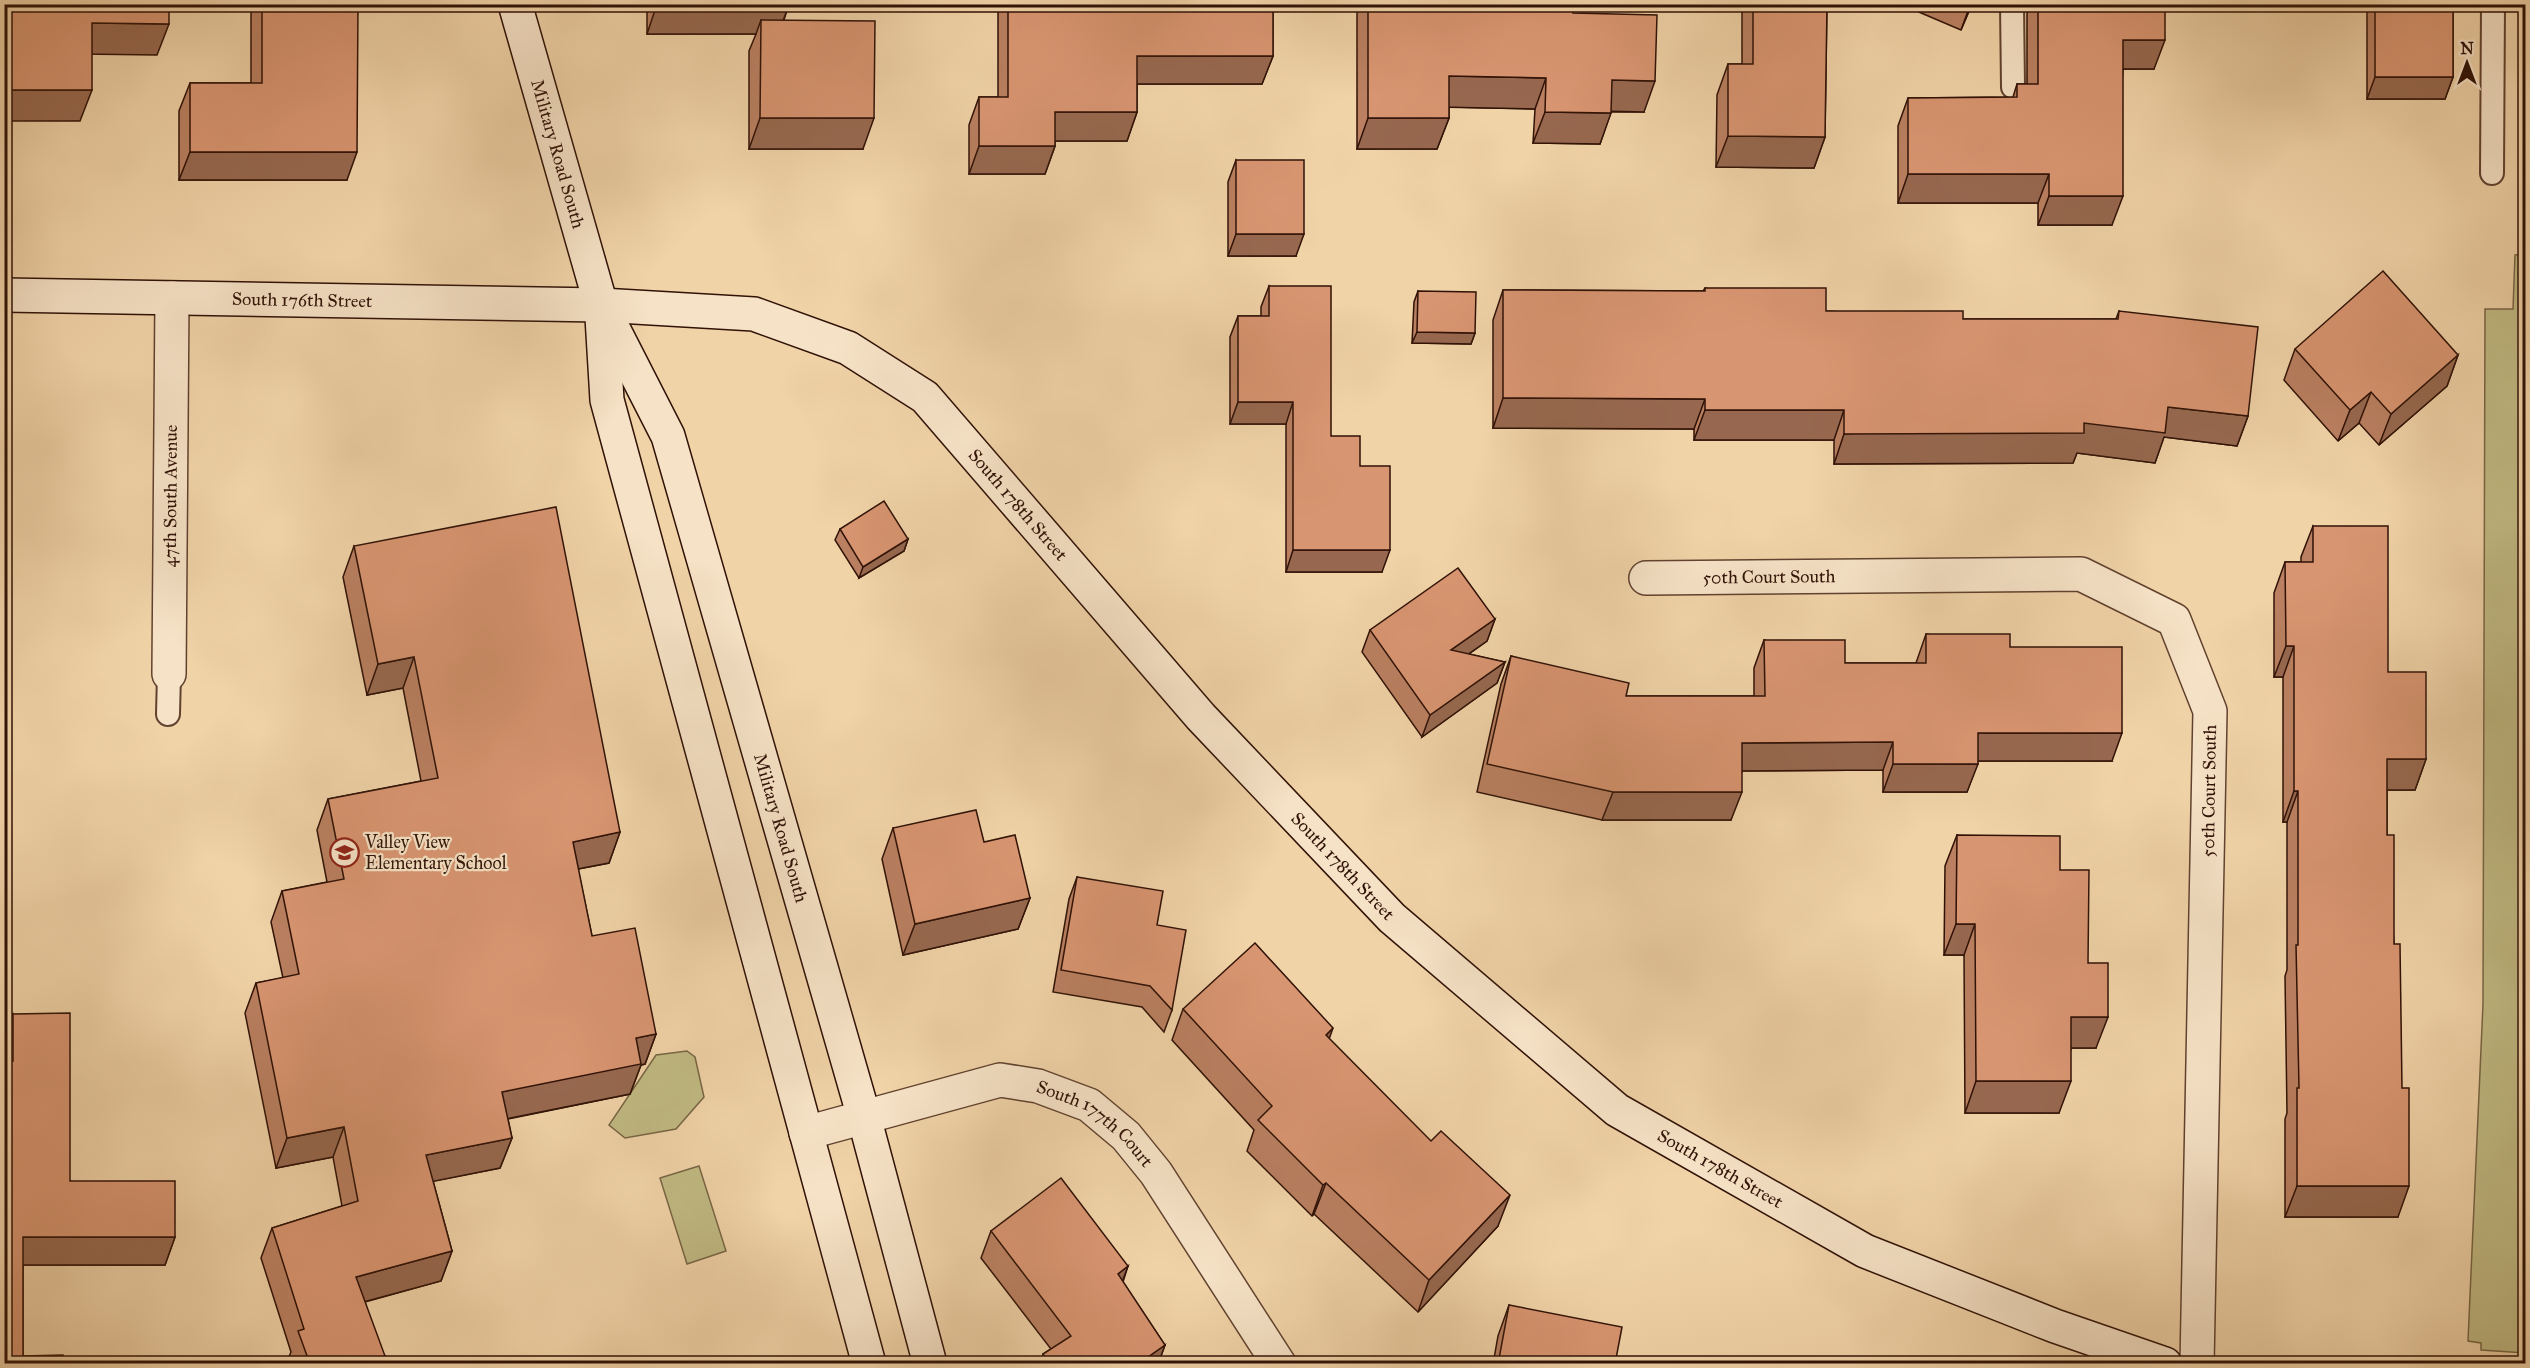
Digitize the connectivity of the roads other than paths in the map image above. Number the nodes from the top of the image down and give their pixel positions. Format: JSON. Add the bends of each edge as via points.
{"nodes":[{"id":1,"x":515,"y":4,"type":"edge"},
{"id":2,"x":2012,"y":4,"type":"edge"},
{"id":3,"x":2493,"y":4,"type":"edge"},
{"id":4,"x":2013,"y":87,"type":"dead end"},
{"id":5,"x":2492,"y":173,"type":"dead end"},
{"id":6,"x":4,"y":295,"type":"edge"},
{"id":7,"x":172,"y":298,"type":"junction"},
{"id":8,"x":601,"y":305,"type":"junction"},
{"id":9,"x":1646,"y":578,"type":"dead end"},
{"id":10,"x":168,"y":694,"type":"dead end"},
{"id":11,"x":864,"y":1117,"type":"junction"},
{"id":12,"x":806,"y":1133,"type":"junction"},
{"id":13,"x":869,"y":1364,"type":"edge"},
{"id":14,"x":930,"y":1364,"type":"edge"},
{"id":15,"x":1279,"y":1364,"type":"edge"},
{"id":16,"x":2165,"y":1364,"type":"edge"},
{"id":17,"x":2197,"y":1364,"type":"edge"}],
"edges":[{"from":1,"to":8,"type":"street","name":"Military Road South"},
{"from":2,"to":4,"type":"lane"},
{"from":3,"to":5,"type":"lane"},
{"from":6,"to":7,"type":"street","name":"South 176th Street"},
{"from":7,"to":8,"type":"street","name":"South 176th Street"},
{"from":7,"to":10,"type":"street","name":"47th South Avenue"},
{"from":8,"to":11,"type":"street","name":"Military Road South","via":[[668,436]]},
{"from":8,"to":12,"type":"street","name":"Military Road South","via":[[607,400]]},
{"from":8,"to":16,"type":"street","name":"South 178th Street","via":[[754,314],[848,348],[925,397],[1201,717],[1392,918],[1617,1110],[1865,1251],[2055,1326]]},
{"from":9,"to":17,"type":"street","name":"50th Court South","via":[[2081,574],[2174,620],[2210,711]]},
{"from":11,"to":12,"type":"street","name":"South 177th Court"},
{"from":11,"to":14,"type":"street","name":"Military Road South"},
{"from":11,"to":15,"type":"street","name":"South 177th Court","via":[[1000,1080],[1038,1086],[1089,1105],[1126,1136],[1156,1173]]},
{"from":12,"to":13,"type":"street","name":"Military Road South"}]}
